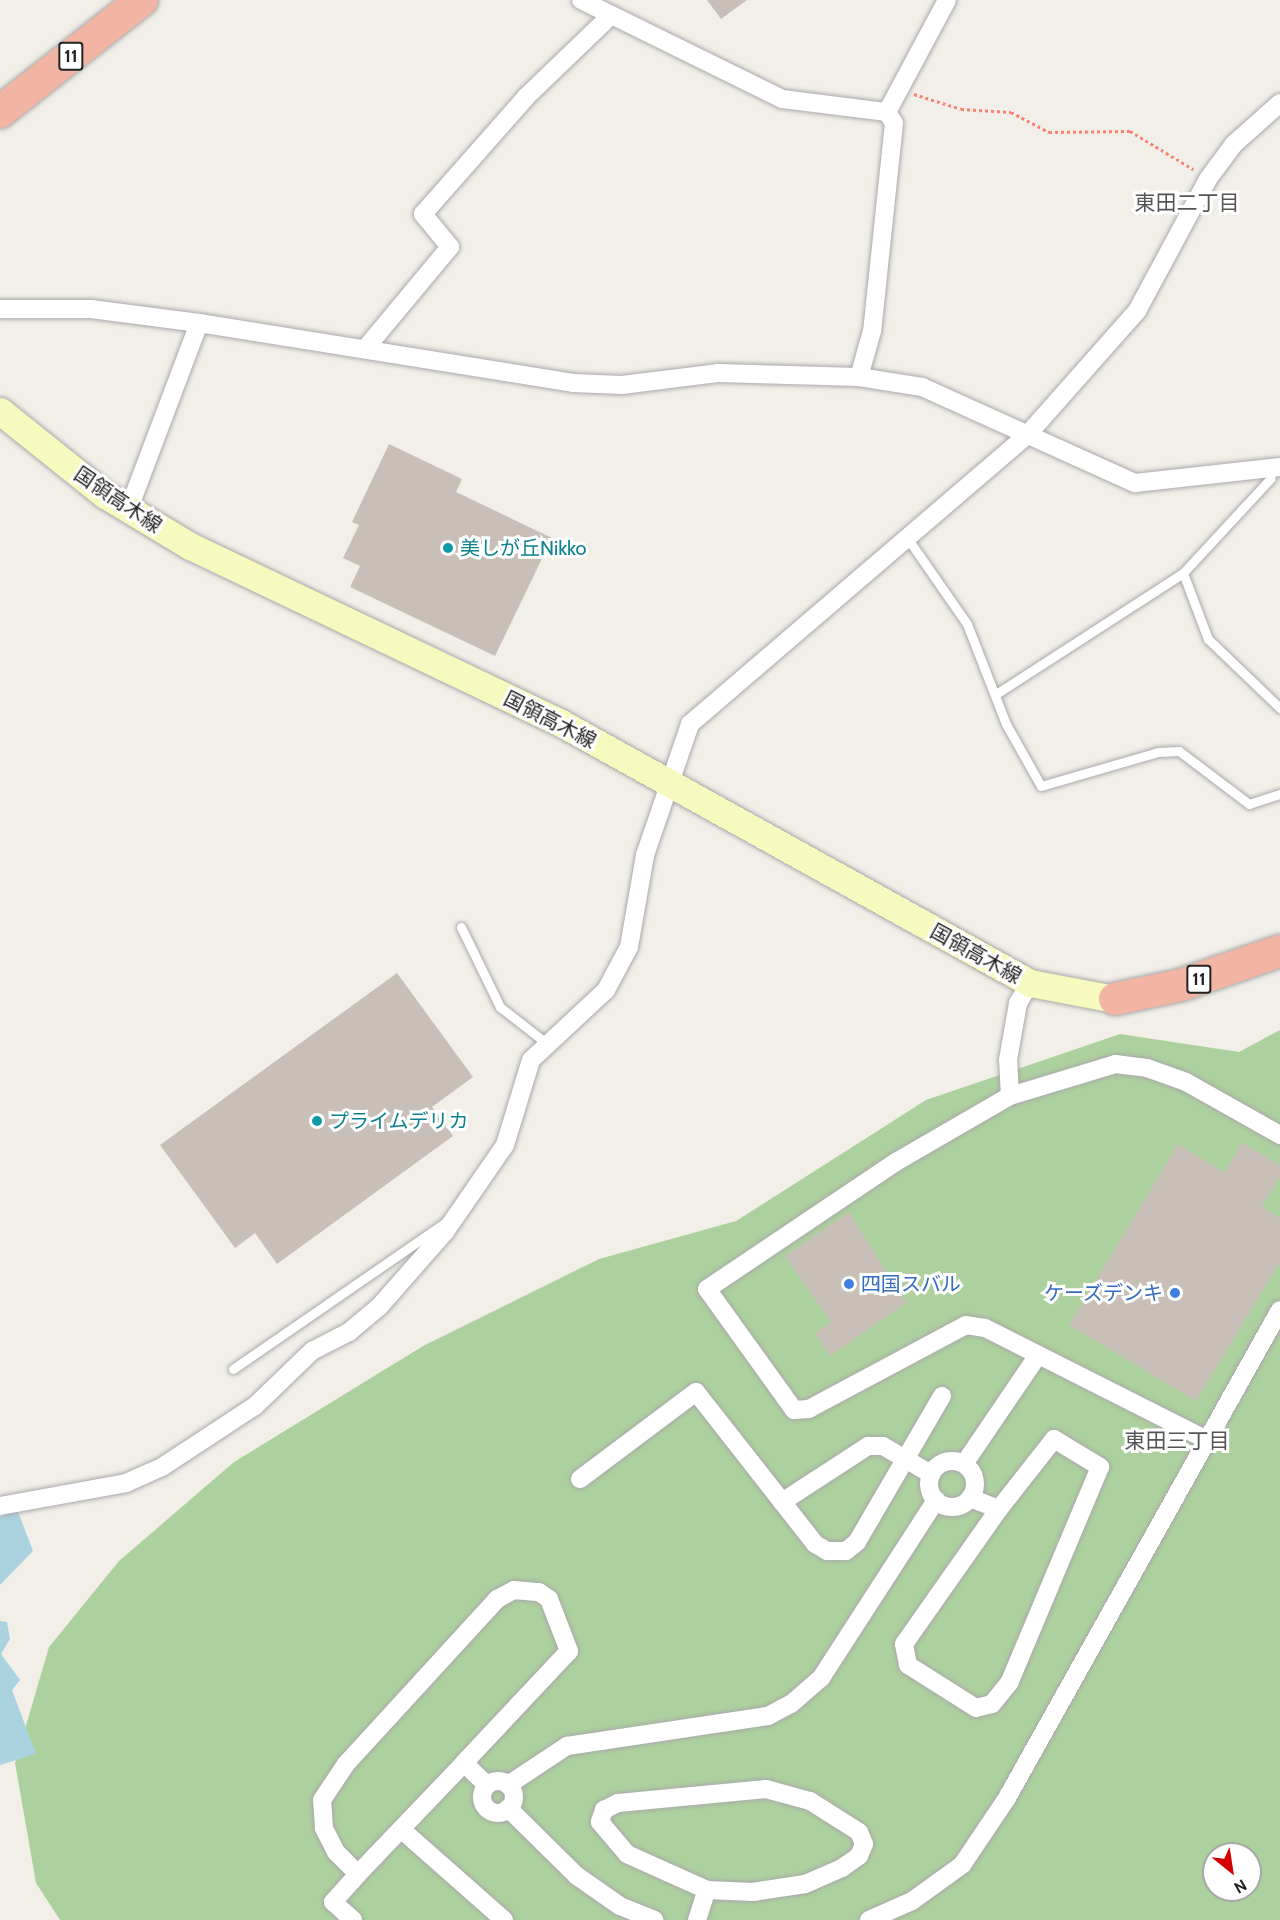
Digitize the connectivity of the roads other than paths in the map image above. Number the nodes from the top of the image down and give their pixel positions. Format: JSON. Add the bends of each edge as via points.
{"nodes":[{"id":1,"x":142,"y":0,"type":"edge"},
{"id":2,"x":581,"y":0,"type":"edge"},
{"id":3,"x":947,"y":0,"type":"edge"},
{"id":4,"x":609,"y":17,"type":"junction"},
{"id":5,"x":1280,"y":103,"type":"edge"},
{"id":6,"x":0,"y":112,"type":"edge"},
{"id":7,"x":887,"y":112,"type":"junction"},
{"id":8,"x":0,"y":309,"type":"edge"},
{"id":9,"x":199,"y":323,"type":"junction"},
{"id":10,"x":365,"y":349,"type":"junction"},
{"id":11,"x":859,"y":377,"type":"junction"},
{"id":12,"x":0,"y":411,"type":"edge"},
{"id":13,"x":1029,"y":433,"type":"junction"},
{"id":14,"x":1275,"y":474,"type":"edge"},
{"id":15,"x":128,"y":511,"type":"junction"},
{"id":16,"x":908,"y":539,"type":"junction"},
{"id":17,"x":1183,"y":573,"type":"junction"},
{"id":18,"x":996,"y":694,"type":"junction"},
{"id":19,"x":1280,"y":708,"type":"edge"},
{"id":20,"x":670,"y":788,"type":"junction"},
{"id":21,"x":1280,"y":794,"type":"edge"},
{"id":22,"x":461,"y":927,"type":"dead end"},
{"id":23,"x":1280,"y":951,"type":"edge"},
{"id":24,"x":1030,"y":983,"type":"junction"},
{"id":25,"x":1115,"y":999,"type":"joint"},
{"id":26,"x":545,"y":1042,"type":"junction"},
{"id":27,"x":1010,"y":1096,"type":"junction"},
{"id":28,"x":1280,"y":1135,"type":"edge"},
{"id":29,"x":459,"y":1213,"type":"junction"},
{"id":30,"x":1280,"y":1310,"type":"edge"},
{"id":31,"x":1038,"y":1355,"type":"junction"},
{"id":32,"x":233,"y":1370,"type":"dead end"},
{"id":33,"x":942,"y":1396,"type":"dead end"},
{"id":34,"x":1207,"y":1440,"type":"junction"},
{"id":35,"x":908,"y":1458,"type":"junction"},
{"id":36,"x":964,"y":1464,"type":"junction"},
{"id":37,"x":931,"y":1474,"type":"junction"},
{"id":38,"x":580,"y":1479,"type":"dead end"},
{"id":39,"x":970,"y":1498,"type":"junction"},
{"id":40,"x":2,"y":1499,"type":"edge"},
{"id":41,"x":936,"y":1500,"type":"junction"},
{"id":42,"x":782,"y":1502,"type":"junction"},
{"id":43,"x":999,"y":1509,"type":"junction"},
{"id":44,"x":464,"y":1763,"type":"junction"},
{"id":45,"x":487,"y":1785,"type":"junction"},
{"id":46,"x":508,"y":1785,"type":"junction"},
{"id":47,"x":508,"y":1809,"type":"junction"},
{"id":48,"x":402,"y":1830,"type":"junction"},
{"id":49,"x":358,"y":1874,"type":"junction"},
{"id":50,"x":707,"y":1890,"type":"junction"},
{"id":51,"x":353,"y":1920,"type":"edge"},
{"id":52,"x":504,"y":1920,"type":"edge"},
{"id":53,"x":654,"y":1920,"type":"edge"},
{"id":54,"x":697,"y":1920,"type":"edge"},
{"id":55,"x":869,"y":1920,"type":"edge"}],
"edges":[{"from":1,"to":6,"type":"highway","number":"11"},
{"from":2,"to":4,"type":"street"},
{"from":3,"to":7,"type":"street"},
{"from":4,"to":7,"type":"street","via":[[782,99]]},
{"from":4,"to":10,"type":"street","via":[[526,97],[423,213],[450,247]]},
{"from":5,"to":13,"type":"street","via":[[1234,144],[1208,179],[1137,311]]},
{"from":7,"to":11,"type":"street","via":[[894,123],[872,331]]},
{"from":8,"to":9,"type":"street","via":[[92,309]]},
{"from":9,"to":10,"type":"street"},
{"from":9,"to":15,"type":"street"},
{"from":10,"to":11,"type":"street","via":[[573,383],[622,385],[729,372]]},
{"from":11,"to":13,"type":"street","via":[[922,387]]},
{"from":12,"to":15,"type":"main road","name":"国領高木線"},
{"from":13,"to":14,"type":"street","via":[[1135,483]]},
{"from":13,"to":16,"type":"street"},
{"from":14,"to":17,"type":"lane"},
{"from":15,"to":20,"type":"main road","name":"国領高木線","via":[[272,586],[561,723]]},
{"from":16,"to":18,"type":"lane","via":[[967,624]]},
{"from":16,"to":20,"type":"street","via":[[819,609],[690,724]]},
{"from":17,"to":18,"type":"lane"},
{"from":17,"to":19,"type":"lane","via":[[1208,639]]},
{"from":18,"to":21,"type":"lane","via":[[1028,768],[1041,786],[1158,752],[1179,751],[1249,804]]},
{"from":20,"to":24,"type":"main road","name":"国領高木線"},
{"from":20,"to":26,"type":"street","via":[[645,855],[629,947],[606,990]]},
{"from":22,"to":26,"type":"lane","via":[[500,1007]]},
{"from":23,"to":25,"type":"highway","number":"11","via":[[1181,985]]},
{"from":24,"to":25,"type":"main road","name":"国領高木線"},
{"from":24,"to":27,"type":"street","via":[[1018,1003],[1008,1060]]},
{"from":26,"to":29,"type":"street","via":[[531,1060],[505,1145]]},
{"from":27,"to":28,"type":"street","via":[[1115,1064],[1147,1068],[1186,1082]]},
{"from":27,"to":31,"type":"street","via":[[896,1162],[707,1289],[794,1410],[809,1409],[966,1325],[985,1328]]},
{"from":29,"to":32,"type":"lane"},
{"from":29,"to":40,"type":"street","via":[[379,1307],[349,1332],[312,1351],[228,1426],[126,1484]]},
{"from":30,"to":34,"type":"street"},
{"from":31,"to":34,"type":"street"},
{"from":31,"to":36,"type":"street"},
{"from":33,"to":35,"type":"street"},
{"from":34,"to":55,"type":"street","via":[[1007,1798],[962,1865],[912,1901]]},
{"from":35,"to":37,"type":"street"},
{"from":35,"to":42,"type":"street","via":[[883,1446],[868,1446]]},
{"from":35,"to":42,"type":"street","via":[[846,1551],[827,1551],[815,1544]]},
{"from":36,"to":37,"type":"street","via":[[949,1461]]},
{"from":36,"to":39,"type":"street","via":[[975,1484]]},
{"from":37,"to":41,"type":"street"},
{"from":38,"to":42,"type":"street","via":[[696,1392]]},
{"from":39,"to":41,"type":"street","via":[[950,1506]]},
{"from":39,"to":43,"type":"street"},
{"from":41,"to":46,"type":"street","via":[[821,1678],[791,1704],[768,1716],[567,1746]]},
{"from":43,"to":43,"type":"street","via":[[1054,1439],[1100,1467],[1009,1683],[992,1704],[976,1708],[908,1665],[904,1644]]},
{"from":44,"to":45,"type":"street"},
{"from":44,"to":48,"type":"street"},
{"from":44,"to":49,"type":"street","via":[[569,1651],[549,1599],[539,1592],[514,1590],[497,1599],[346,1764],[322,1800],[324,1827],[336,1852]]},
{"from":45,"to":46,"type":"street"},
{"from":45,"to":47,"type":"street","via":[[484,1806],[493,1812]]},
{"from":46,"to":47,"type":"street","via":[[513,1794]]},
{"from":47,"to":53,"type":"street","via":[[577,1876],[620,1906]]},
{"from":48,"to":49,"type":"street"},
{"from":48,"to":52,"type":"street"},
{"from":49,"to":51,"type":"street","via":[[333,1902]]},
{"from":50,"to":50,"type":"street","via":[[627,1854],[600,1822],[604,1810],[618,1803],[766,1790],[810,1801],[859,1832],[864,1844],[858,1856],[842,1868],[804,1884],[753,1892]]},
{"from":50,"to":54,"type":"street"}]}
